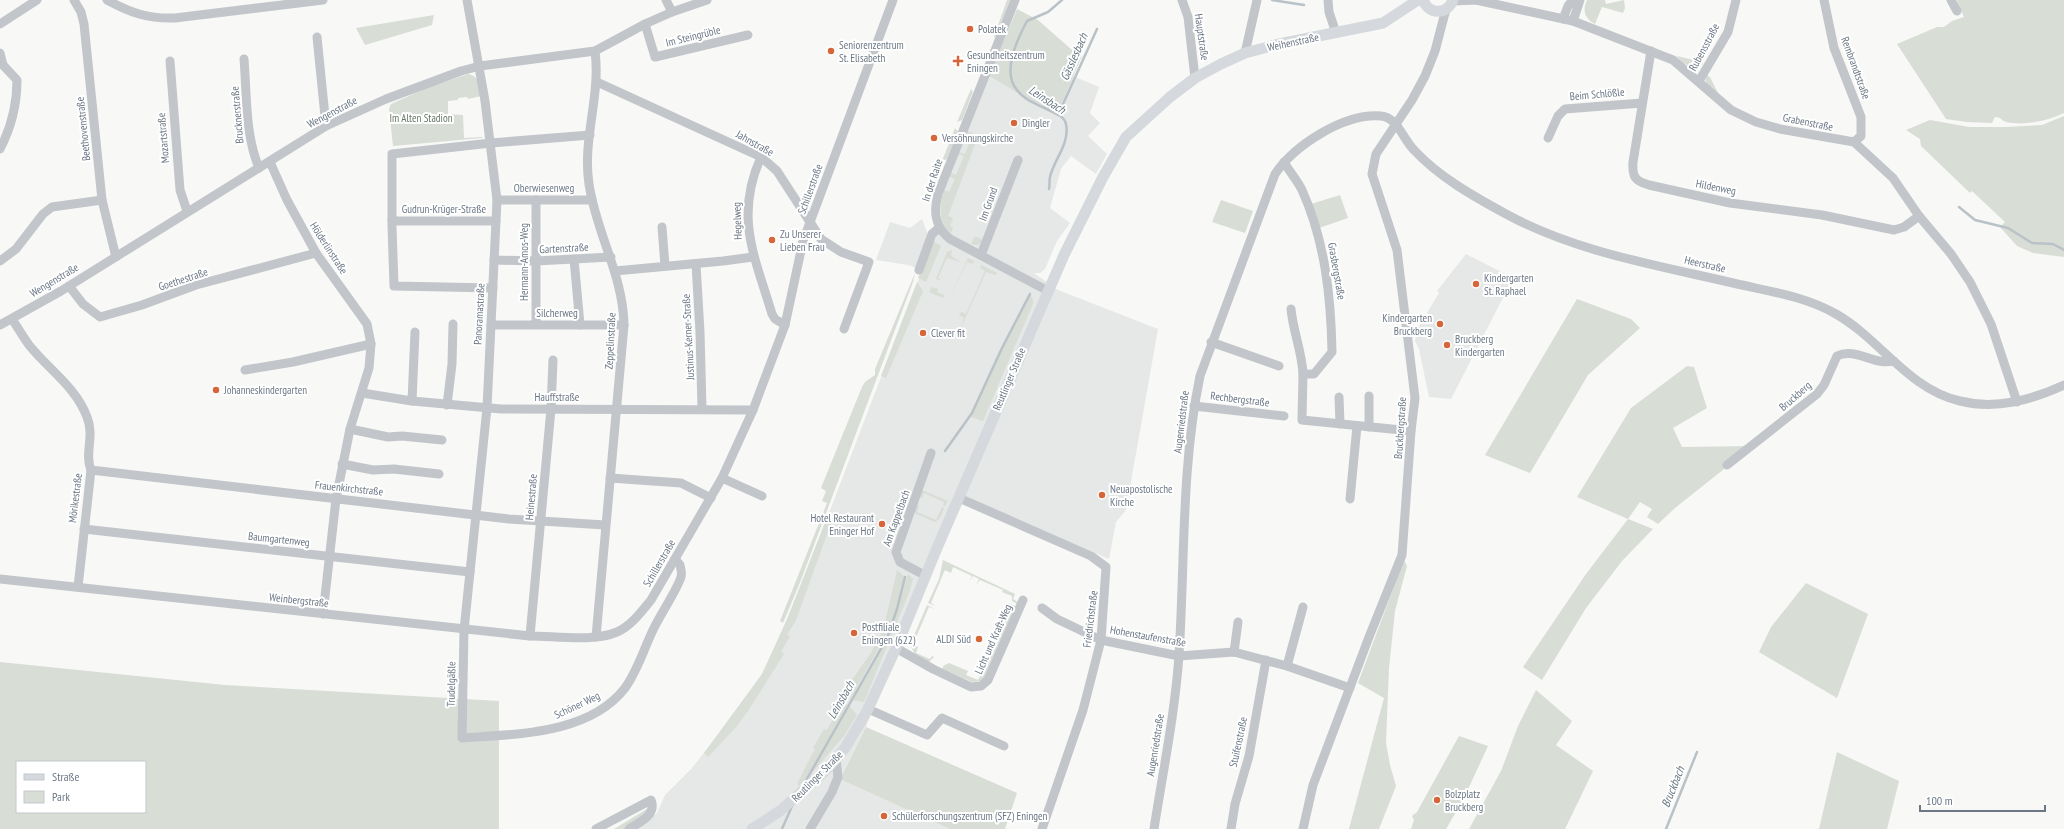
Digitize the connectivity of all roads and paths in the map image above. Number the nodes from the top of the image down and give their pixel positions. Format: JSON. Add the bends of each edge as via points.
{"nodes":[{"id":1,"x":37,"y":0,"type":"edge"},
{"id":2,"x":74,"y":0,"type":"edge"},
{"id":3,"x":107,"y":0,"type":"edge"},
{"id":4,"x":323,"y":0,"type":"edge"},
{"id":5,"x":467,"y":0,"type":"edge"},
{"id":6,"x":666,"y":0,"type":"edge"},
{"id":7,"x":707,"y":0,"type":"edge"},
{"id":8,"x":893,"y":0,"type":"edge"},
{"id":9,"x":1015,"y":0,"type":"edge"},
{"id":10,"x":1182,"y":0,"type":"edge"},
{"id":11,"x":1257,"y":0,"type":"edge"},
{"id":12,"x":1328,"y":0,"type":"edge"},
{"id":13,"x":1418,"y":0,"type":"edge"},
{"id":14,"x":1477,"y":0,"type":"edge"},
{"id":15,"x":1573,"y":0,"type":"edge"},
{"id":16,"x":1580,"y":0,"type":"edge"},
{"id":17,"x":1736,"y":0,"type":"edge"},
{"id":18,"x":1824,"y":0,"type":"edge"},
{"id":19,"x":1951,"y":0,"type":"edge"},
{"id":20,"x":273,"y":3,"type":"edge"},
{"id":21,"x":1451,"y":4,"type":"edge"},
{"id":22,"x":1428,"y":6,"type":"edge"},
{"id":23,"x":1956,"y":11,"type":"dead end"},
{"id":24,"x":672,"y":12,"type":"junction"},
{"id":25,"x":1395,"y":16,"type":"junction"},
{"id":26,"x":1563,"y":19,"type":"junction"},
{"id":27,"x":1573,"y":21,"type":"junction"},
{"id":28,"x":0,"y":24,"type":"edge"},
{"id":29,"x":645,"y":24,"type":"junction"},
{"id":30,"x":1441,"y":26,"type":"junction"},
{"id":31,"x":1336,"y":33,"type":"junction"},
{"id":32,"x":748,"y":35,"type":"dead end"},
{"id":33,"x":317,"y":37,"type":"dead end"},
{"id":34,"x":595,"y":51,"type":"junction"},
{"id":35,"x":1651,"y":51,"type":"junction"},
{"id":36,"x":0,"y":53,"type":"edge"},
{"id":37,"x":1245,"y":53,"type":"junction"},
{"id":38,"x":244,"y":59,"type":"dead end"},
{"id":39,"x":170,"y":61,"type":"dead end"},
{"id":40,"x":480,"y":66,"type":"junction"},
{"id":41,"x":1195,"y":78,"type":"junction"},
{"id":42,"x":1699,"y":81,"type":"junction"},
{"id":43,"x":597,"y":82,"type":"junction"},
{"id":44,"x":1642,"y":103,"type":"junction"},
{"id":45,"x":1396,"y":124,"type":"junction"},
{"id":46,"x":326,"y":126,"type":"junction"},
{"id":47,"x":590,"y":134,"type":"junction"},
{"id":48,"x":1548,"y":138,"type":"dead end"},
{"id":49,"x":1854,"y":142,"type":"junction"},
{"id":50,"x":491,"y":143,"type":"junction"},
{"id":51,"x":0,"y":149,"type":"edge"},
{"id":52,"x":761,"y":157,"type":"junction"},
{"id":53,"x":1018,"y":160,"type":"dead end"},
{"id":54,"x":270,"y":162,"type":"junction"},
{"id":55,"x":1284,"y":162,"type":"junction"},
{"id":56,"x":259,"y":168,"type":"junction"},
{"id":57,"x":102,"y":200,"type":"junction"},
{"id":58,"x":497,"y":200,"type":"junction"},
{"id":59,"x":536,"y":200,"type":"junction"},
{"id":60,"x":592,"y":200,"type":"junction"},
{"id":61,"x":188,"y":211,"type":"junction"},
{"id":62,"x":1919,"y":216,"type":"junction"},
{"id":63,"x":496,"y":221,"type":"junction"},
{"id":64,"x":810,"y":221,"type":"junction"},
{"id":65,"x":392,"y":222,"type":"junction"},
{"id":66,"x":662,"y":226,"type":"dead end"},
{"id":67,"x":939,"y":228,"type":"junction"},
{"id":68,"x":316,"y":253,"type":"junction"},
{"id":69,"x":116,"y":256,"type":"junction"},
{"id":70,"x":753,"y":256,"type":"junction"},
{"id":71,"x":981,"y":256,"type":"junction"},
{"id":72,"x":611,"y":257,"type":"junction"},
{"id":73,"x":574,"y":259,"type":"junction"},
{"id":74,"x":494,"y":260,"type":"junction"},
{"id":75,"x":0,"y":261,"type":"edge"},
{"id":76,"x":536,"y":261,"type":"junction"},
{"id":77,"x":696,"y":264,"type":"junction"},
{"id":78,"x":665,"y":266,"type":"junction"},
{"id":79,"x":615,"y":270,"type":"junction"},
{"id":80,"x":919,"y":270,"type":"dead end"},
{"id":81,"x":69,"y":286,"type":"junction"},
{"id":82,"x":493,"y":288,"type":"junction"},
{"id":83,"x":1048,"y":291,"type":"junction"},
{"id":84,"x":1291,"y":309,"type":"dead end"},
{"id":85,"x":12,"y":319,"type":"junction"},
{"id":86,"x":453,"y":324,"type":"dead end"},
{"id":87,"x":536,"y":324,"type":"junction"},
{"id":88,"x":0,"y":325,"type":"edge"},
{"id":89,"x":491,"y":325,"type":"junction"},
{"id":90,"x":580,"y":325,"type":"junction"},
{"id":91,"x":624,"y":325,"type":"junction"},
{"id":92,"x":784,"y":325,"type":"junction"},
{"id":93,"x":844,"y":329,"type":"dead end"},
{"id":94,"x":415,"y":332,"type":"dead end"},
{"id":95,"x":1211,"y":342,"type":"junction"},
{"id":96,"x":371,"y":344,"type":"junction"},
{"id":97,"x":553,"y":360,"type":"dead end"},
{"id":98,"x":1894,"y":361,"type":"junction"},
{"id":99,"x":1279,"y":366,"type":"dead end"},
{"id":100,"x":245,"y":370,"type":"dead end"},
{"id":101,"x":1303,"y":374,"type":"junction"},
{"id":102,"x":2064,"y":385,"type":"edge"},
{"id":103,"x":362,"y":393,"type":"junction"},
{"id":104,"x":1369,"y":396,"type":"dead end"},
{"id":105,"x":1339,"y":397,"type":"dead end"},
{"id":106,"x":412,"y":401,"type":"junction"},
{"id":107,"x":2017,"y":402,"type":"junction"},
{"id":108,"x":447,"y":405,"type":"junction"},
{"id":109,"x":1194,"y":406,"type":"junction"},
{"id":110,"x":487,"y":408,"type":"junction"},
{"id":111,"x":551,"y":409,"type":"junction"},
{"id":112,"x":618,"y":409,"type":"junction"},
{"id":113,"x":702,"y":409,"type":"junction"},
{"id":114,"x":753,"y":410,"type":"junction"},
{"id":115,"x":1284,"y":416,"type":"dead end"},
{"id":116,"x":1340,"y":424,"type":"junction"},
{"id":117,"x":1356,"y":426,"type":"junction"},
{"id":118,"x":1370,"y":427,"type":"junction"},
{"id":119,"x":350,"y":429,"type":"junction"},
{"id":120,"x":1411,"y":431,"type":"junction"},
{"id":121,"x":442,"y":440,"type":"dead end"},
{"id":122,"x":931,"y":454,"type":"dead end"},
{"id":123,"x":342,"y":464,"type":"junction"},
{"id":124,"x":1727,"y":465,"type":"dead end"},
{"id":125,"x":91,"y":470,"type":"junction"},
{"id":126,"x":439,"y":474,"type":"dead end"},
{"id":127,"x":610,"y":478,"type":"junction"},
{"id":128,"x":722,"y":478,"type":"junction"},
{"id":129,"x":762,"y":496,"type":"dead end"},
{"id":130,"x":711,"y":498,"type":"junction"},
{"id":131,"x":959,"y":498,"type":"junction"},
{"id":132,"x":336,"y":499,"type":"junction"},
{"id":133,"x":1350,"y":499,"type":"dead end"},
{"id":134,"x":476,"y":515,"type":"junction"},
{"id":135,"x":541,"y":522,"type":"junction"},
{"id":136,"x":605,"y":525,"type":"junction"},
{"id":137,"x":84,"y":529,"type":"junction"},
{"id":138,"x":330,"y":556,"type":"junction"},
{"id":139,"x":675,"y":559,"type":"junction"},
{"id":140,"x":470,"y":572,"type":"junction"},
{"id":141,"x":926,"y":576,"type":"junction"},
{"id":142,"x":0,"y":579,"type":"edge"},
{"id":143,"x":78,"y":587,"type":"junction"},
{"id":144,"x":1023,"y":600,"type":"dead end"},
{"id":145,"x":1303,"y":607,"type":"dead end"},
{"id":146,"x":1042,"y":608,"type":"dead end"},
{"id":147,"x":323,"y":614,"type":"junction"},
{"id":148,"x":1238,"y":622,"type":"dead end"},
{"id":149,"x":464,"y":630,"type":"junction"},
{"id":150,"x":530,"y":636,"type":"junction"},
{"id":151,"x":596,"y":637,"type":"junction"},
{"id":152,"x":1101,"y":640,"type":"junction"},
{"id":153,"x":896,"y":648,"type":"junction"},
{"id":154,"x":1234,"y":652,"type":"junction"},
{"id":155,"x":1179,"y":656,"type":"junction"},
{"id":156,"x":1266,"y":660,"type":"junction"},
{"id":157,"x":1287,"y":666,"type":"junction"},
{"id":158,"x":1350,"y":688,"type":"junction"},
{"id":159,"x":868,"y":709,"type":"junction"},
{"id":160,"x":462,"y":738,"type":"joint"},
{"id":161,"x":1004,"y":746,"type":"dead end"},
{"id":162,"x":836,"y":759,"type":"junction"},
{"id":163,"x":596,"y":829,"type":"edge"},
{"id":164,"x":629,"y":829,"type":"edge"},
{"id":165,"x":752,"y":829,"type":"edge"},
{"id":166,"x":810,"y":829,"type":"edge"},
{"id":167,"x":1042,"y":829,"type":"edge"},
{"id":168,"x":1154,"y":829,"type":"edge"},
{"id":169,"x":1230,"y":829,"type":"edge"},
{"id":170,"x":1303,"y":829,"type":"edge"}],
"edges":[{"from":1,"to":28,"type":"street"},
{"from":2,"to":57,"type":"street","name":"Beethovenstraße","via":[[84,24]]},
{"from":3,"to":20,"type":"street","via":[[136,14],[153,18],[175,18]]},
{"from":4,"to":20,"type":"street"},
{"from":5,"to":40,"type":"street","name":"Panoramastraße"},
{"from":6,"to":24,"type":"street"},
{"from":7,"to":24,"type":"street","name":"Wengenstraße"},
{"from":8,"to":64,"type":"street","name":"Schillerstraße"},
{"from":9,"to":67,"type":"street","name":"In der Raite","via":[[938,194],[935,213]]},
{"from":10,"to":41,"type":"street","name":"Hauptstraße","via":[[1188,17]]},
{"from":11,"to":37,"type":"street"},
{"from":12,"to":31,"type":"street"},
{"from":13,"to":25,"type":"main road","name":"Weihenstraße"},
{"from":14,"to":21,"type":"street","name":"Grabenstraße"},
{"from":14,"to":26,"type":"street","name":"Grabenstraße"},
{"from":15,"to":26,"type":"street"},
{"from":16,"to":27,"type":"street"},
{"from":17,"to":42,"type":"street","name":"Rubensstraße","via":[[1728,32]]},
{"from":18,"to":49,"type":"street","name":"Rembrandtstraße","via":[[1834,48],[1861,117],[1861,136]]},
{"from":19,"to":23,"type":"street"},
{"from":21,"to":22,"type":"main road","name":"Weihenstraße"},
{"from":21,"to":30,"type":"street","name":"Bruckbergstraße"},
{"from":22,"to":25,"type":"main road","name":"Weihenstraße"},
{"from":22,"to":30,"type":"street"},
{"from":24,"to":29,"type":"street","name":"Wengenstraße"},
{"from":25,"to":31,"type":"main road","name":"Weihenstraße","via":[[1383,23]]},
{"from":26,"to":27,"type":"street","name":"Grabenstraße"},
{"from":27,"to":35,"type":"street","name":"Grabenstraße"},
{"from":29,"to":32,"type":"street","name":"Im Steingrüble","via":[[655,57]]},
{"from":29,"to":34,"type":"street","name":"Wengenstraße"},
{"from":30,"to":45,"type":"street","name":"Bruckbergstraße","via":[[1425,76]]},
{"from":31,"to":37,"type":"main road","name":"Weihenstraße"},
{"from":33,"to":46,"type":"street"},
{"from":34,"to":40,"type":"street","name":"Wengenstraße"},
{"from":34,"to":43,"type":"street","name":"Zeppelinstraße"},
{"from":35,"to":42,"type":"street","name":"Grabenstraße","via":[[1673,60]]},
{"from":35,"to":44,"type":"street","name":"Hildenweg"},
{"from":36,"to":51,"type":"street","via":[[3,65],[17,80],[17,104],[9,133]]},
{"from":37,"to":41,"type":"main road","name":"Weihenstraße"},
{"from":38,"to":56,"type":"street","name":"Brucknerstraße","via":[[252,152]]},
{"from":39,"to":61,"type":"street","name":"Mozartstraße","via":[[180,190]]},
{"from":40,"to":46,"type":"street","name":"Wengenstraße","via":[[444,76]]},
{"from":40,"to":50,"type":"street","name":"Panoramastraße"},
{"from":41,"to":83,"type":"main road","name":"Reutlinger Straße","via":[[1163,102],[1126,137],[1088,206]]},
{"from":42,"to":49,"type":"street","name":"Grabenstraße","via":[[1731,110],[1756,122],[1780,130]]},
{"from":43,"to":47,"type":"street","name":"Zeppelinstraße"},
{"from":43,"to":52,"type":"street","name":"Jahnstraße"},
{"from":44,"to":48,"type":"street","name":"Beim Schlößle","via":[[1565,109],[1558,116]]},
{"from":44,"to":62,"type":"street","name":"Hildenweg","via":[[1632,174],[1633,178],[1643,183],[1730,203],[1817,214],[1894,230],[1904,227]]},
{"from":45,"to":55,"type":"street","name":"Augenriedstraße","via":[[1384,116],[1359,116],[1334,126]]},
{"from":45,"to":98,"type":"street","name":"Heerstraße","via":[[1405,140],[1430,166],[1487,203],[1535,229],[1588,248],[1818,305],[1852,324]]},
{"from":45,"to":120,"type":"street","name":"Bruckbergstraße","via":[[1376,154],[1372,174],[1397,250],[1415,398]]},
{"from":46,"to":54,"type":"street","name":"Wengenstraße"},
{"from":47,"to":50,"type":"street"},
{"from":47,"to":60,"type":"street","name":"Zeppelinstraße","via":[[587,167]]},
{"from":49,"to":62,"type":"street","via":[[1893,178]]},
{"from":50,"to":58,"type":"street","name":"Panoramastraße"},
{"from":50,"to":65,"type":"street","via":[[392,154]]},
{"from":52,"to":64,"type":"street","name":"Jahnstraße","via":[[777,171]]},
{"from":52,"to":70,"type":"street","name":"Hegelweg","via":[[748,194],[749,237]]},
{"from":53,"to":71,"type":"street","name":"Im Grund"},
{"from":54,"to":56,"type":"street","name":"Wengenstraße"},
{"from":54,"to":68,"type":"street","name":"Hölderlinstraße"},
{"from":55,"to":95,"type":"street","name":"Augenriedstraße","via":[[1275,174],[1235,285]]},
{"from":55,"to":101,"type":"street","name":"Grasbergstraße","via":[[1302,190],[1322,247],[1331,306],[1332,352],[1314,374]]},
{"from":56,"to":61,"type":"street","name":"Wengenstraße"},
{"from":57,"to":69,"type":"street","name":"Beethovenstraße"},
{"from":57,"to":75,"type":"street","via":[[52,207],[43,214],[16,249]]},
{"from":58,"to":59,"type":"street","name":"Oberwiesenweg"},
{"from":58,"to":63,"type":"street","name":"Panoramastraße"},
{"from":59,"to":60,"type":"street","name":"Oberwiesenweg"},
{"from":59,"to":76,"type":"street","name":"Hermann-Amos-Weg"},
{"from":60,"to":72,"type":"street","name":"Zeppelinstraße"},
{"from":61,"to":69,"type":"street","name":"Wengenstraße"},
{"from":62,"to":107,"type":"street","via":[[1950,254],[1981,302]]},
{"from":63,"to":65,"type":"street","name":"Gudrun-Krüger-Straße"},
{"from":63,"to":74,"type":"street","name":"Panoramastraße"},
{"from":64,"to":92,"type":"street","name":"Schillerstraße"},
{"from":64,"to":93,"type":"street","name":"Jahnstraße","via":[[821,239],[841,252],[869,262]]},
{"from":65,"to":82,"type":"street","via":[[394,286]]},
{"from":66,"to":78,"type":"street"},
{"from":67,"to":71,"type":"street","via":[[950,239]]},
{"from":67,"to":80,"type":"street","via":[[932,234]]},
{"from":68,"to":81,"type":"street","name":"Goethestraße","via":[[196,285],[100,317],[83,304]]},
{"from":68,"to":96,"type":"street","name":"Hölderlinstraße","via":[[367,324]]},
{"from":69,"to":81,"type":"street","name":"Wengenstraße"},
{"from":70,"to":77,"type":"street"},
{"from":70,"to":92,"type":"street","name":"Hegelweg","via":[[772,314]]},
{"from":71,"to":83,"type":"street"},
{"from":72,"to":73,"type":"street","name":"Gartenstraße"},
{"from":72,"to":79,"type":"street","name":"Zeppelinstraße"},
{"from":73,"to":76,"type":"street","name":"Gartenstraße"},
{"from":73,"to":90,"type":"street"},
{"from":74,"to":76,"type":"street","name":"Gartenstraße"},
{"from":74,"to":82,"type":"street","name":"Panoramastraße"},
{"from":76,"to":87,"type":"street","name":"Hermann-Amos-Weg"},
{"from":77,"to":78,"type":"street"},
{"from":77,"to":113,"type":"street","name":"Justinus-Kerner-Straße"},
{"from":78,"to":79,"type":"street"},
{"from":79,"to":91,"type":"street","name":"Zeppelinstraße","via":[[622,298]]},
{"from":81,"to":85,"type":"street","name":"Wengenstraße"},
{"from":82,"to":89,"type":"street","name":"Panoramastraße"},
{"from":83,"to":131,"type":"main road","name":"Reutlinger Straße"},
{"from":84,"to":101,"type":"street"},
{"from":85,"to":88,"type":"street","name":"Wengenstraße"},
{"from":85,"to":125,"type":"street","name":"Mörikestraße","via":[[30,346],[70,388],[87,416],[91,436],[87,461]]},
{"from":86,"to":108,"type":"street"},
{"from":87,"to":89,"type":"street","name":"Silcherweg"},
{"from":87,"to":90,"type":"street","name":"Silcherweg"},
{"from":89,"to":110,"type":"street","name":"Panoramastraße"},
{"from":90,"to":91,"type":"street","name":"Silcherweg"},
{"from":91,"to":112,"type":"street","name":"Zeppelinstraße"},
{"from":92,"to":114,"type":"street","name":"Schillerstraße"},
{"from":94,"to":106,"type":"street"},
{"from":95,"to":99,"type":"street"},
{"from":95,"to":109,"type":"street","name":"Augenriedstraße"},
{"from":96,"to":100,"type":"street"},
{"from":96,"to":103,"type":"street","name":"Hölderlinstraße","via":[[370,362]]},
{"from":97,"to":111,"type":"street","name":"Heinestraße"},
{"from":98,"to":107,"type":"street","name":"Heerstraße","via":[[1921,384],[1949,398],[1980,405]]},
{"from":98,"to":124,"type":"street","name":"Bruckberg","via":[[1878,362],[1851,353],[1837,356],[1817,394]]},
{"from":101,"to":116,"type":"street","via":[[1302,420]]},
{"from":102,"to":107,"type":"street","name":"Heerstraße"},
{"from":103,"to":106,"type":"street","name":"Hauffstraße"},
{"from":103,"to":119,"type":"street","name":"Hölderlinstraße"},
{"from":104,"to":118,"type":"street"},
{"from":105,"to":116,"type":"street"},
{"from":106,"to":108,"type":"street","name":"Hauffstraße"},
{"from":108,"to":110,"type":"street","name":"Hauffstraße"},
{"from":109,"to":115,"type":"street","name":"Rechbergstraße"},
{"from":109,"to":155,"type":"street","name":"Augenriedstraße","via":[[1186,503]]},
{"from":110,"to":111,"type":"street","name":"Hauffstraße"},
{"from":110,"to":134,"type":"street","name":"Panoramastraße"},
{"from":111,"to":112,"type":"street","name":"Hauffstraße"},
{"from":111,"to":135,"type":"street","name":"Heinestraße"},
{"from":112,"to":113,"type":"street","name":"Hauffstraße"},
{"from":112,"to":127,"type":"street","name":"Zeppelinstraße"},
{"from":113,"to":114,"type":"street","name":"Hauffstraße"},
{"from":114,"to":128,"type":"street","name":"Schillerstraße"},
{"from":116,"to":117,"type":"street"},
{"from":117,"to":118,"type":"street"},
{"from":117,"to":133,"type":"street"},
{"from":118,"to":120,"type":"street"},
{"from":119,"to":121,"type":"street","via":[[388,437]]},
{"from":119,"to":123,"type":"street","name":"Hölderlinstraße"},
{"from":120,"to":158,"type":"street","name":"Bruckbergstraße","via":[[1402,555]]},
{"from":122,"to":141,"type":"street","name":"Am Kappelbach","via":[[896,552],[900,562]]},
{"from":123,"to":126,"type":"street","via":[[374,470],[394,469]]},
{"from":123,"to":132,"type":"street","name":"Hölderlinstraße"},
{"from":125,"to":132,"type":"street","name":"Frauenkirchstraße"},
{"from":125,"to":137,"type":"street","name":"Mörikestraße"},
{"from":127,"to":130,"type":"street","via":[[682,483]]},
{"from":127,"to":136,"type":"street","name":"Zeppelinstraße"},
{"from":128,"to":129,"type":"street"},
{"from":128,"to":130,"type":"street","name":"Schillerstraße"},
{"from":130,"to":139,"type":"street","name":"Schillerstraße"},
{"from":131,"to":141,"type":"main road","name":"Reutlinger Straße"},
{"from":131,"to":152,"type":"street","name":"Friedrichstraße","via":[[1091,556],[1106,567]]},
{"from":132,"to":134,"type":"street","name":"Frauenkirchstraße"},
{"from":132,"to":138,"type":"street","name":"Hölderlinstraße"},
{"from":134,"to":135,"type":"street","name":"Frauenkirchstraße"},
{"from":134,"to":140,"type":"street","name":"Panoramastraße"},
{"from":135,"to":136,"type":"street","name":"Frauenkirchstraße"},
{"from":135,"to":150,"type":"street","name":"Heinestraße"},
{"from":136,"to":151,"type":"street","name":"Zeppelinstraße"},
{"from":137,"to":138,"type":"street","name":"Baumgartenweg"},
{"from":137,"to":143,"type":"street","name":"Mörikestraße"},
{"from":138,"to":140,"type":"street","name":"Baumgartenweg"},
{"from":138,"to":147,"type":"street","name":"Hölderlinstraße"},
{"from":139,"to":151,"type":"street","name":"Schillerstraße","via":[[639,615],[618,632]]},
{"from":139,"to":160,"type":"street","name":"Schöner Weg","via":[[680,565],[681,577],[652,630],[635,672],[616,698],[593,713],[548,731]]},
{"from":140,"to":149,"type":"street","name":"Panoramastraße"},
{"from":141,"to":153,"type":"main road","name":"Reutlinger Straße"},
{"from":142,"to":143,"type":"street","name":"Weinbergstraße"},
{"from":143,"to":147,"type":"street","name":"Weinbergstraße"},
{"from":144,"to":153,"type":"street","name":"Licht und Kraft-Weg","via":[[989,677],[981,686],[971,687]]},
{"from":145,"to":157,"type":"street"},
{"from":146,"to":152,"type":"street","name":"Hohenstaufenstraße","via":[[1057,619]]},
{"from":147,"to":149,"type":"street","name":"Weinbergstraße"},
{"from":148,"to":154,"type":"street"},
{"from":149,"to":150,"type":"street","name":"Weinbergstraße"},
{"from":149,"to":160,"type":"street","name":"Trudelgäßle"},
{"from":150,"to":151,"type":"street","name":"Weinbergstraße"},
{"from":152,"to":155,"type":"street","name":"Hohenstaufenstraße"},
{"from":152,"to":167,"type":"street","name":"Friedrichstraße","via":[[1083,710]]},
{"from":153,"to":159,"type":"main road","name":"Reutlinger Straße"},
{"from":154,"to":155,"type":"street","name":"Hohenstaufenstraße"},
{"from":154,"to":156,"type":"street","name":"Hohenstaufenstraße"},
{"from":155,"to":168,"type":"street","name":"Augenriedstraße"},
{"from":156,"to":157,"type":"street","name":"Hohenstaufenstraße"},
{"from":156,"to":169,"type":"street","name":"Stuifenstraße","via":[[1250,756]]},
{"from":157,"to":158,"type":"street","name":"Hohenstaufenstraße"},
{"from":158,"to":170,"type":"street","via":[[1313,786]]},
{"from":159,"to":161,"type":"street","via":[[927,735],[942,718]]},
{"from":159,"to":162,"type":"main road","name":"Reutlinger Straße"},
{"from":162,"to":165,"type":"main road","name":"Reutlinger Straße","via":[[780,811]]},
{"from":162,"to":166,"type":"street","via":[[838,778]]},
{"from":163,"to":164,"type":"street","via":[[651,800],[650,815]]}]}
